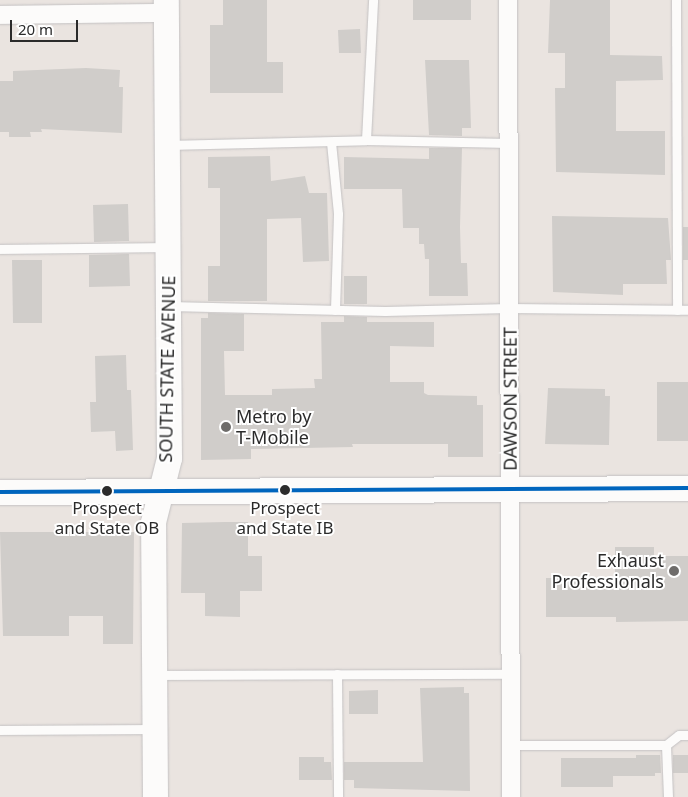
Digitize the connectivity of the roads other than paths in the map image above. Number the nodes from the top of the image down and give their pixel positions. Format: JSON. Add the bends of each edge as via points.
{"nodes":[{"id":1,"x":373,"y":0,"type":"edge"},
{"id":2,"x":508,"y":0,"type":"edge"},
{"id":3,"x":676,"y":0,"type":"edge"},
{"id":4,"x":166,"y":6,"type":"edge"},
{"id":5,"x":0,"y":15,"type":"edge"},
{"id":6,"x":366,"y":140,"type":"junction"},
{"id":7,"x":330,"y":142,"type":"junction"},
{"id":8,"x":509,"y":143,"type":"junction"},
{"id":9,"x":167,"y":145,"type":"junction"},
{"id":10,"x":168,"y":247,"type":"junction"},
{"id":11,"x":0,"y":249,"type":"edge"},
{"id":12,"x":168,"y":306,"type":"junction"},
{"id":13,"x":510,"y":308,"type":"junction"},
{"id":14,"x":335,"y":310,"type":"junction"},
{"id":15,"x":677,"y":310,"type":"junction"},
{"id":16,"x":688,"y":310,"type":"edge"},
{"id":17,"x":510,"y":488,"type":"junction"},
{"id":18,"x":688,"y":488,"type":"edge"},
{"id":19,"x":160,"y":491,"type":"junction"},
{"id":20,"x":0,"y":492,"type":"edge"},
{"id":21,"x":337,"y":674,"type":"junction"},
{"id":22,"x":510,"y":674,"type":"junction"},
{"id":23,"x":154,"y":675,"type":"junction"},
{"id":24,"x":154,"y":729,"type":"junction"},
{"id":25,"x":0,"y":730,"type":"edge"},
{"id":26,"x":688,"y":735,"type":"edge"},
{"id":27,"x":666,"y":745,"type":"junction"},
{"id":28,"x":511,"y":746,"type":"junction"},
{"id":29,"x":155,"y":797,"type":"edge"},
{"id":30,"x":338,"y":797,"type":"edge"},
{"id":31,"x":511,"y":797,"type":"edge"},
{"id":32,"x":668,"y":797,"type":"edge"}],
"edges":[{"from":1,"to":6,"type":"lane"},
{"from":2,"to":8,"type":"street","name":"DAWSON STREET"},
{"from":3,"to":15,"type":"lane"},
{"from":4,"to":5,"type":"street"},
{"from":4,"to":9,"type":"street","name":"SOUTH STATE AVENUE"},
{"from":6,"to":7,"type":"lane"},
{"from":6,"to":8,"type":"lane"},
{"from":7,"to":9,"type":"lane"},
{"from":7,"to":14,"type":"lane","via":[[338,214]]},
{"from":8,"to":13,"type":"street","name":"DAWSON STREET"},
{"from":9,"to":10,"type":"street","name":"SOUTH STATE AVENUE"},
{"from":10,"to":11,"type":"lane"},
{"from":10,"to":12,"type":"street","name":"SOUTH STATE AVENUE"},
{"from":12,"to":14,"type":"lane"},
{"from":12,"to":19,"type":"street","name":"SOUTH STATE AVENUE","via":[[169,458]]},
{"from":13,"to":14,"type":"lane"},
{"from":13,"to":15,"type":"lane"},
{"from":13,"to":17,"type":"street","name":"DAWSON STREET"},
{"from":15,"to":16,"type":"lane"},
{"from":17,"to":18,"type":"street"},
{"from":17,"to":19,"type":"street"},
{"from":17,"to":22,"type":"street","name":"DAWSON STREET"},
{"from":19,"to":20,"type":"street"},
{"from":19,"to":23,"type":"street","name":"SOUTH STATE AVENUE","via":[[153,522]]},
{"from":21,"to":22,"type":"lane"},
{"from":21,"to":23,"type":"lane"},
{"from":21,"to":30,"type":"lane"},
{"from":22,"to":28,"type":"street","name":"DAWSON STREET"},
{"from":23,"to":24,"type":"street","name":"SOUTH STATE AVENUE"},
{"from":24,"to":25,"type":"lane"},
{"from":24,"to":29,"type":"street","name":"SOUTH STATE AVENUE"},
{"from":26,"to":27,"type":"lane","via":[[679,735]]},
{"from":27,"to":28,"type":"lane"},
{"from":27,"to":32,"type":"lane"},
{"from":28,"to":31,"type":"street","name":"DAWSON STREET"}]}
